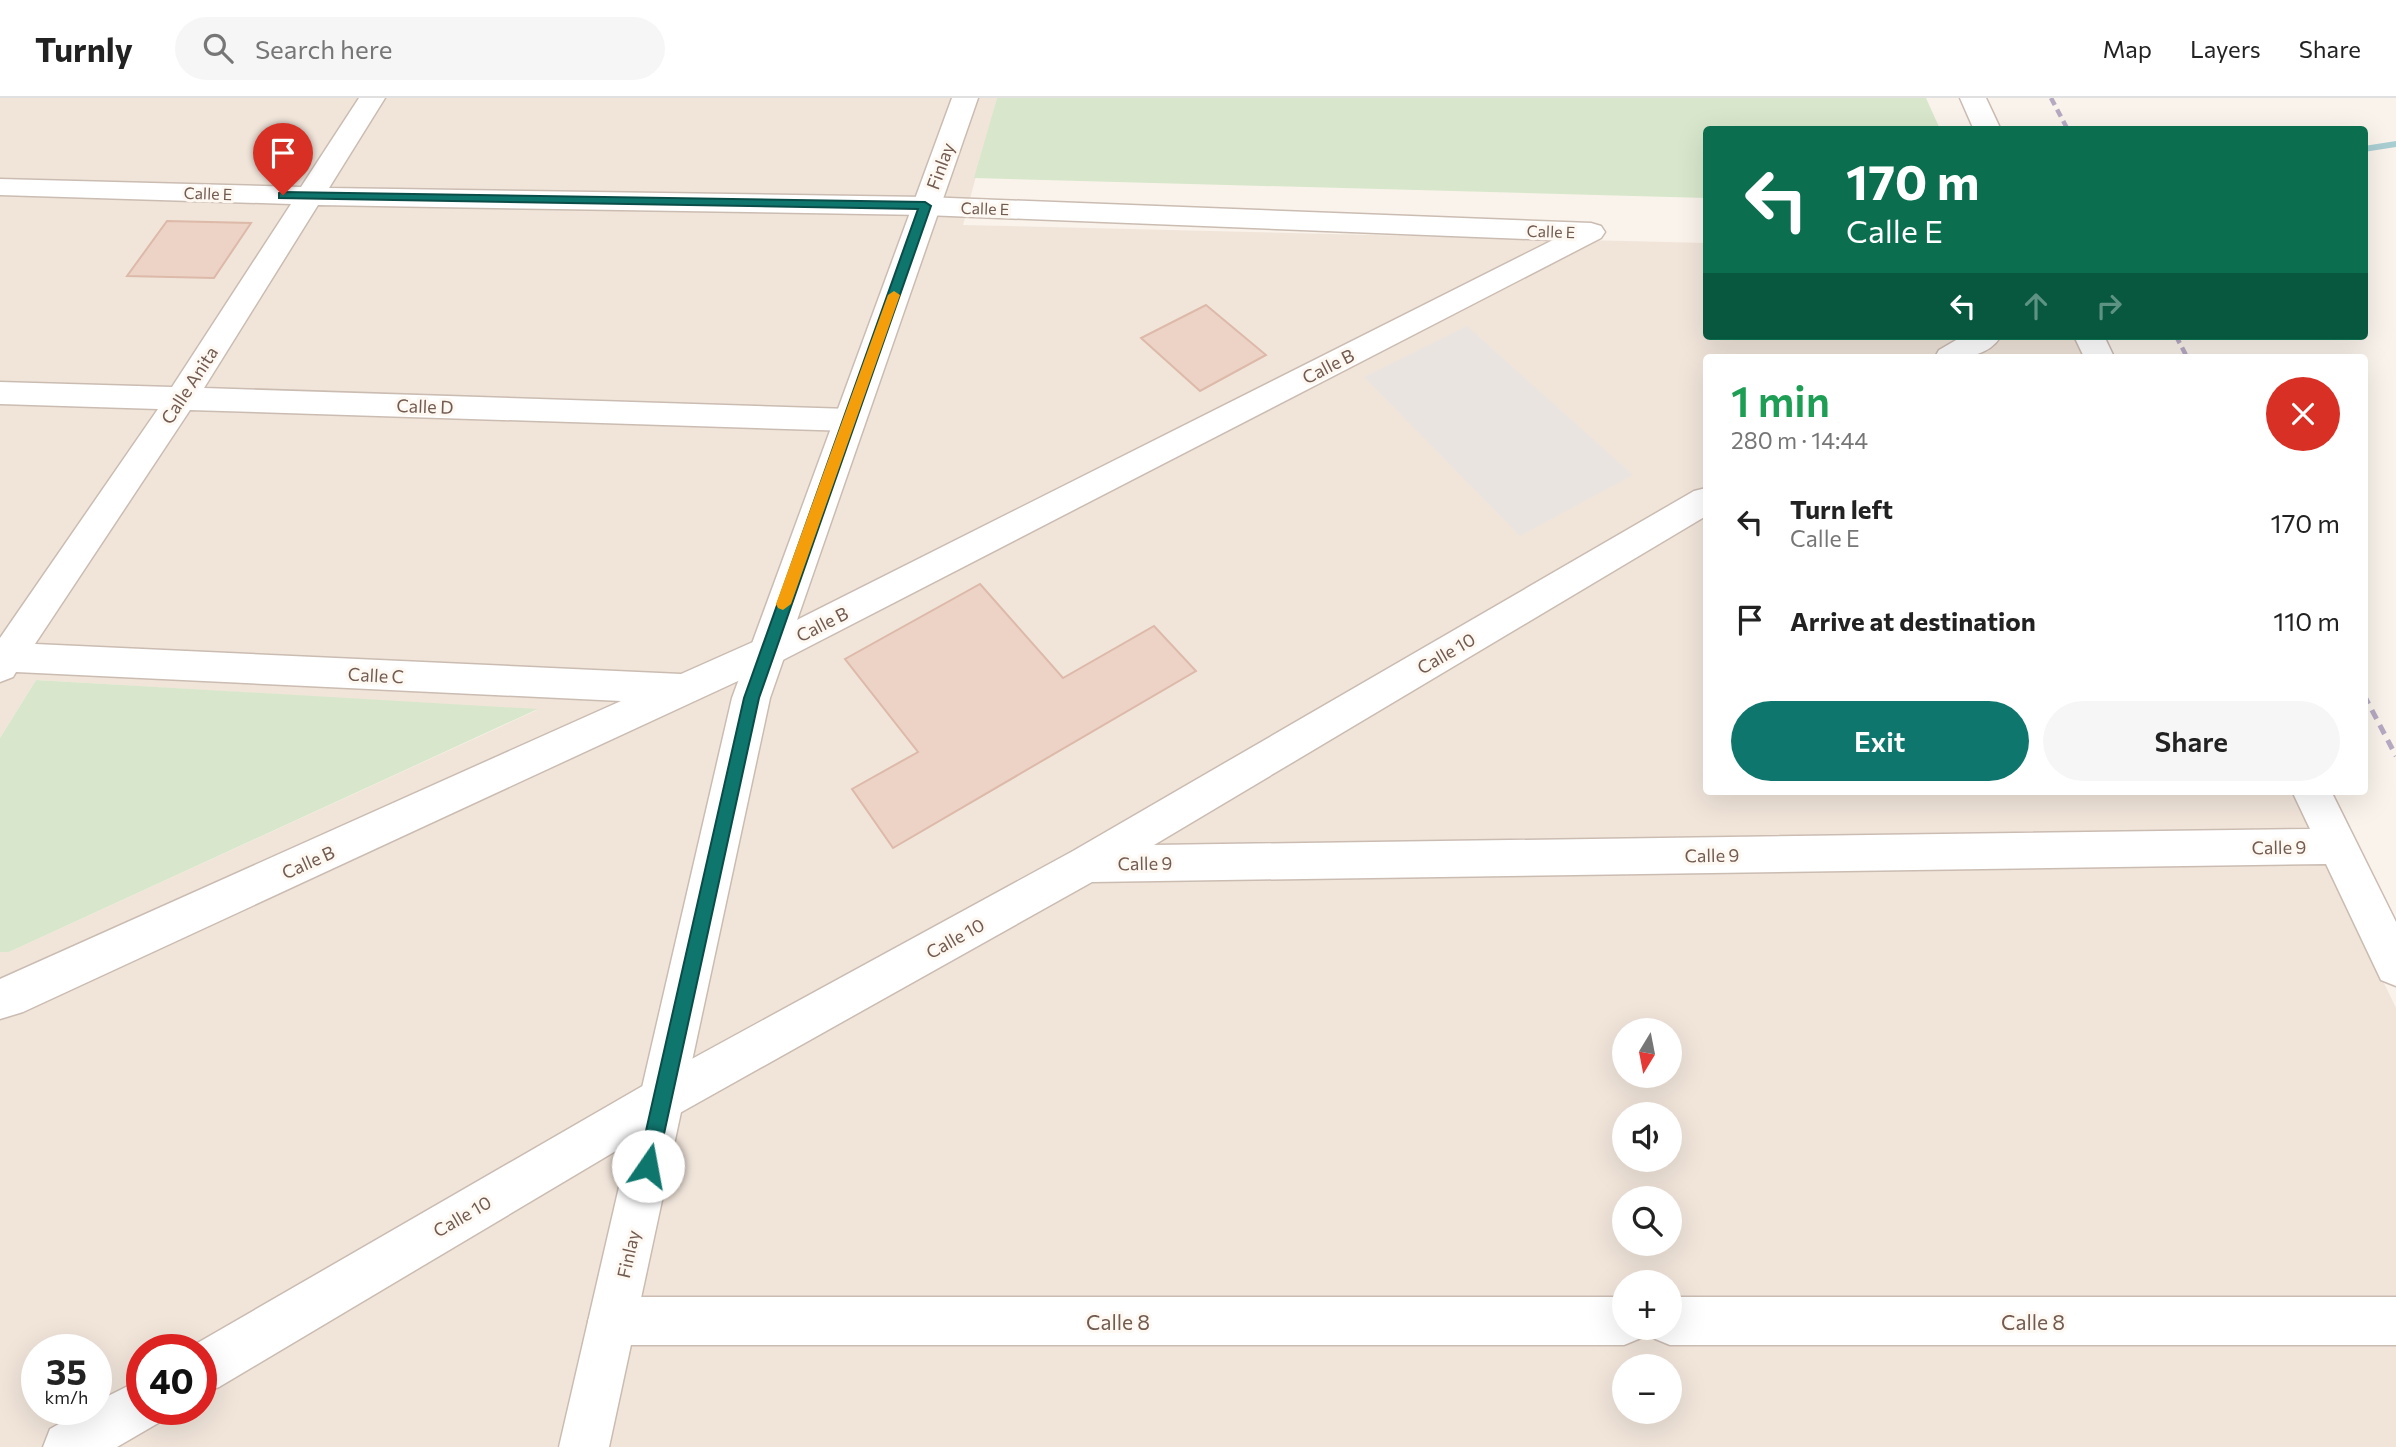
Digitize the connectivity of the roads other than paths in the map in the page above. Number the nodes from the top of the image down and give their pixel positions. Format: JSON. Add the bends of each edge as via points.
{"nodes":[{"id":1,"x":372,"y":98,"type":"edge"},
{"id":2,"x":965,"y":98,"type":"edge"},
{"id":3,"x":1973,"y":98,"type":"edge"},
{"id":4,"x":1986,"y":126,"type":"edge"},
{"id":5,"x":0,"y":187,"type":"edge"},
{"id":6,"x":309,"y":196,"type":"junction"},
{"id":7,"x":925,"y":206,"type":"junction"},
{"id":8,"x":1591,"y":232,"type":"joint"},
{"id":9,"x":1979,"y":340,"type":"edge"},
{"id":10,"x":1955,"y":354,"type":"edge"},
{"id":11,"x":0,"y":393,"type":"edge"},
{"id":12,"x":181,"y":399,"type":"junction"},
{"id":13,"x":850,"y":420,"type":"junction"},
{"id":14,"x":1703,"y":502,"type":"edge"},
{"id":15,"x":766,"y":652,"type":"junction"},
{"id":16,"x":2,"y":660,"type":"edge"},
{"id":17,"x":688,"y":689,"type":"junction"},
{"id":18,"x":751,"y":698,"type":"junction"},
{"id":19,"x":2313,"y":795,"type":"edge"},
{"id":20,"x":2337,"y":846,"type":"junction"},
{"id":21,"x":1087,"y":864,"type":"junction"},
{"id":22,"x":2396,"y":966,"type":"edge"},
{"id":23,"x":0,"y":999,"type":"edge"},
{"id":24,"x":662,"y":1099,"type":"junction"},
{"id":25,"x":612,"y":1321,"type":"junction"},
{"id":26,"x":1612,"y":1321,"type":"edge"},
{"id":27,"x":1682,"y":1321,"type":"edge"},
{"id":28,"x":2396,"y":1321,"type":"edge"},
{"id":29,"x":217,"y":1360,"type":"edge"},
{"id":30,"x":126,"y":1413,"type":"edge"},
{"id":31,"x":68,"y":1447,"type":"edge"},
{"id":32,"x":584,"y":1447,"type":"edge"}],
"edges":[{"from":1,"to":6,"type":"street","name":"Calle Anita"},
{"from":2,"to":7,"type":"street","name":"Finlay"},
{"from":3,"to":4,"type":"street"},
{"from":5,"to":6,"type":"street","name":"Calle E"},
{"from":6,"to":7,"type":"street","name":"Calle E"},
{"from":6,"to":12,"type":"street","name":"Calle Anita"},
{"from":7,"to":8,"type":"street","name":"Calle E"},
{"from":7,"to":13,"type":"street","name":"Finlay"},
{"from":8,"to":15,"type":"street","name":"Calle B"},
{"from":9,"to":10,"type":"street"},
{"from":11,"to":12,"type":"street","name":"Calle D"},
{"from":12,"to":13,"type":"street","name":"Calle D"},
{"from":12,"to":16,"type":"street","name":"Calle Anita"},
{"from":13,"to":15,"type":"street","name":"Finlay"},
{"from":14,"to":21,"type":"street","name":"Calle 10"},
{"from":15,"to":17,"type":"street","name":"Calle B"},
{"from":15,"to":18,"type":"street","name":"Finlay"},
{"from":16,"to":17,"type":"street","name":"Calle C"},
{"from":17,"to":18,"type":"street","name":"Calle C"},
{"from":17,"to":23,"type":"street","name":"Calle B"},
{"from":18,"to":24,"type":"street","name":"Finlay"},
{"from":19,"to":20,"type":"street"},
{"from":20,"to":21,"type":"street","name":"Calle 9"},
{"from":20,"to":22,"type":"street"},
{"from":21,"to":24,"type":"street","name":"Calle 10"},
{"from":24,"to":25,"type":"street","name":"Finlay"},
{"from":24,"to":29,"type":"street","name":"Calle 10"},
{"from":25,"to":26,"type":"street","name":"Calle 8"},
{"from":25,"to":32,"type":"street","name":"Finlay"},
{"from":27,"to":28,"type":"street","name":"Calle 8"},
{"from":30,"to":31,"type":"street"}]}
